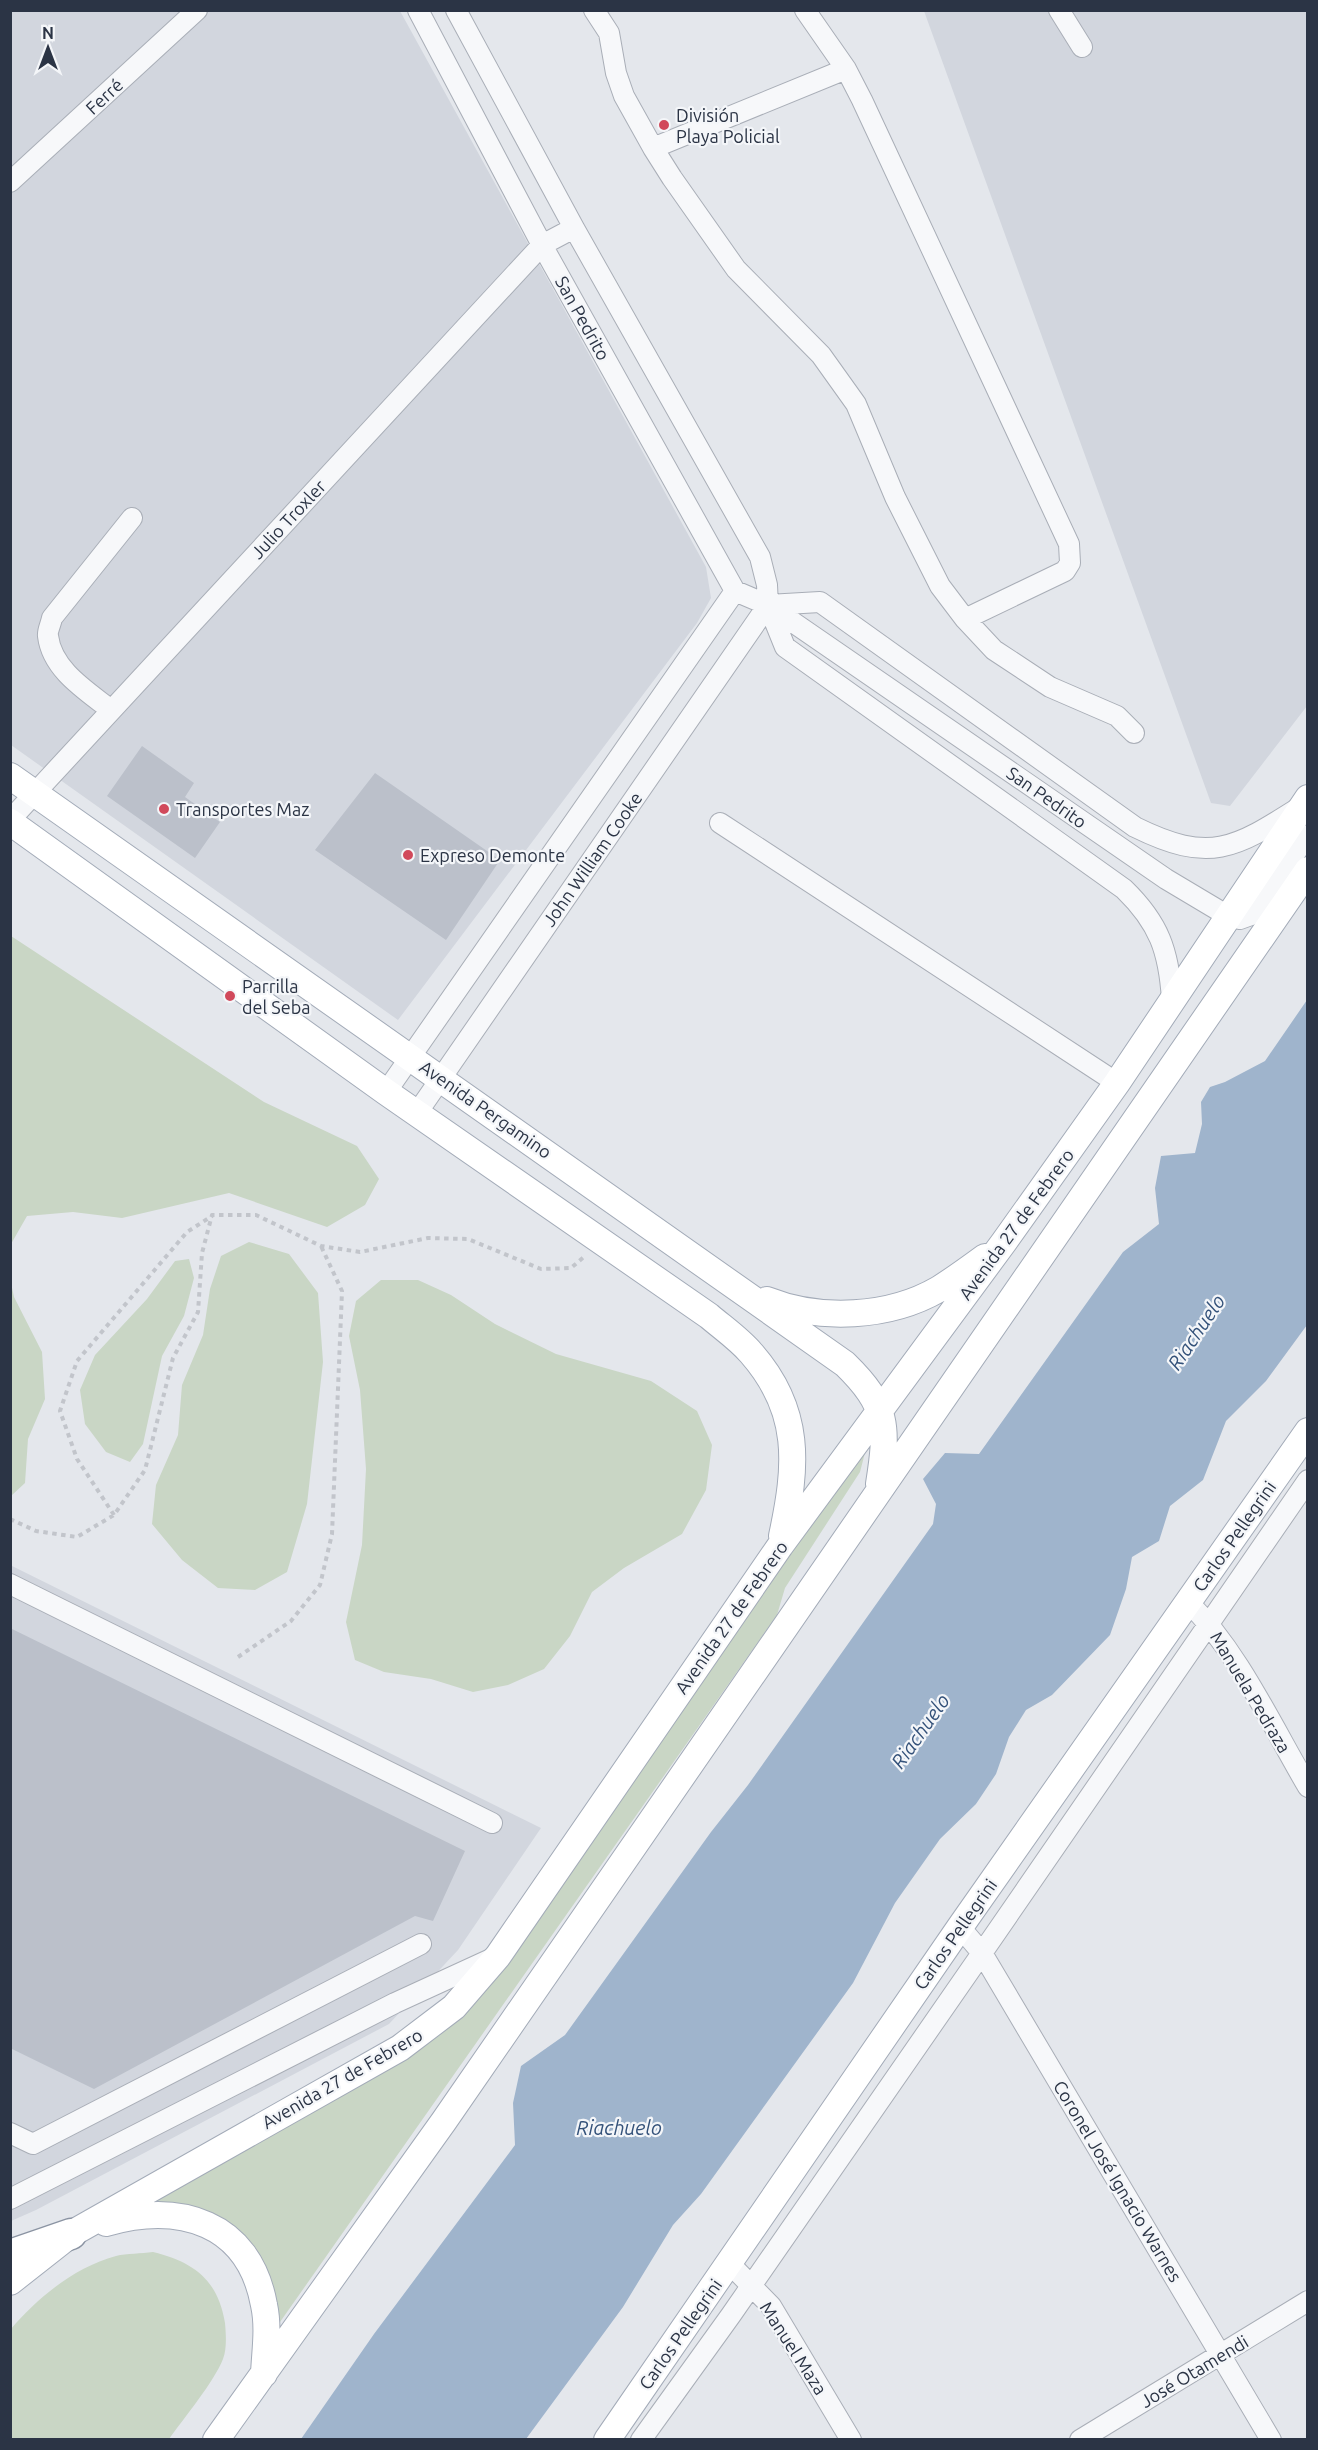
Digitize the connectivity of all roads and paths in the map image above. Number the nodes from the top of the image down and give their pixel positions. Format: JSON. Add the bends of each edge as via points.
{"nodes":[{"id":1,"x":197,"y":10,"type":"edge"},
{"id":2,"x":418,"y":10,"type":"edge"},
{"id":3,"x":456,"y":10,"type":"edge"},
{"id":4,"x":594,"y":10,"type":"edge"},
{"id":5,"x":805,"y":10,"type":"edge"},
{"id":6,"x":1059,"y":10,"type":"edge"},
{"id":7,"x":1082,"y":47,"type":"dead end"},
{"id":8,"x":846,"y":69,"type":"junction"},
{"id":9,"x":652,"y":148,"type":"junction"},
{"id":10,"x":10,"y":182,"type":"edge"},
{"id":11,"x":574,"y":228,"type":"junction"},
{"id":12,"x":542,"y":245,"type":"junction"},
{"id":13,"x":132,"y":518,"type":"dead end"},
{"id":14,"x":735,"y":591,"type":"junction"},
{"id":15,"x":768,"y":605,"type":"junction"},
{"id":16,"x":965,"y":619,"type":"junction"},
{"id":17,"x":111,"y":710,"type":"junction"},
{"id":18,"x":1134,"y":734,"type":"dead end"},
{"id":19,"x":10,"y":776,"type":"edge"},
{"id":20,"x":35,"y":793,"type":"junction"},
{"id":21,"x":1305,"y":802,"type":"edge"},
{"id":22,"x":10,"y":821,"type":"edge"},
{"id":23,"x":720,"y":823,"type":"dead end"},
{"id":24,"x":1308,"y":835,"type":"edge"},
{"id":25,"x":1308,"y":870,"type":"edge"},
{"id":26,"x":1228,"y":916,"type":"junction"},
{"id":27,"x":1172,"y":1000,"type":"junction"},
{"id":28,"x":410,"y":1056,"type":"junction"},
{"id":29,"x":441,"y":1077,"type":"junction"},
{"id":30,"x":1117,"y":1083,"type":"junction"},
{"id":31,"x":386,"y":1092,"type":"junction"},
{"id":32,"x":417,"y":1113,"type":"junction"},
{"id":33,"x":212,"y":1215,"type":"junction"},
{"id":34,"x":602,"y":1242,"type":"junction"},
{"id":35,"x":1004,"y":1242,"type":"junction"},
{"id":36,"x":321,"y":1246,"type":"junction"},
{"id":37,"x":743,"y":1290,"type":"junction"},
{"id":38,"x":880,"y":1409,"type":"junction"},
{"id":39,"x":1308,"y":1431,"type":"edge"},
{"id":40,"x":1308,"y":1480,"type":"edge"},
{"id":41,"x":878,"y":1491,"type":"junction"},
{"id":42,"x":114,"y":1515,"type":"junction"},
{"id":43,"x":10,"y":1519,"type":"edge"},
{"id":44,"x":780,"y":1546,"type":"junction"},
{"id":45,"x":10,"y":1584,"type":"edge"},
{"id":46,"x":1188,"y":1602,"type":"junction"},
{"id":47,"x":1210,"y":1624,"type":"junction"},
{"id":48,"x":238,"y":1657,"type":"dead end"},
{"id":49,"x":1308,"y":1787,"type":"edge"},
{"id":50,"x":492,"y":1823,"type":"dead end"},
{"id":51,"x":960,"y":1927,"type":"junction"},
{"id":52,"x":421,"y":1944,"type":"dead end"},
{"id":53,"x":982,"y":1953,"type":"junction"},
{"id":54,"x":498,"y":1956,"type":"junction"},
{"id":55,"x":10,"y":2133,"type":"edge"},
{"id":56,"x":10,"y":2199,"type":"edge"},
{"id":57,"x":71,"y":2234,"type":"junction"},
{"id":58,"x":10,"y":2255,"type":"edge"},
{"id":59,"x":729,"y":2263,"type":"junction"},
{"id":60,"x":10,"y":2282,"type":"edge"},
{"id":61,"x":751,"y":2286,"type":"junction"},
{"id":62,"x":1308,"y":2301,"type":"edge"},
{"id":63,"x":1221,"y":2355,"type":"junction"},
{"id":64,"x":264,"y":2374,"type":"junction"},
{"id":65,"x":216,"y":2439,"type":"edge"},
{"id":66,"x":607,"y":2439,"type":"edge"},
{"id":67,"x":641,"y":2439,"type":"edge"},
{"id":68,"x":850,"y":2439,"type":"edge"},
{"id":69,"x":1080,"y":2439,"type":"edge"},
{"id":70,"x":1271,"y":2439,"type":"edge"}],
"edges":[{"from":1,"to":10,"type":"street","name":"Ferré"},
{"from":2,"to":12,"type":"street","name":"San Pedrito"},
{"from":3,"to":11,"type":"street","name":"San Pedrito"},
{"from":4,"to":9,"type":"street","via":[[609,33],[624,96]]},
{"from":5,"to":8,"type":"street"},
{"from":6,"to":7,"type":"street"},
{"from":8,"to":9,"type":"street"},
{"from":8,"to":16,"type":"street","via":[[1071,552],[1065,572]]},
{"from":9,"to":16,"type":"street","via":[[736,269],[821,355],[856,404],[895,497],[935,576]]},
{"from":11,"to":12,"type":"street","name":"Julio Troxler"},
{"from":11,"to":15,"type":"street","name":"San Pedrito","via":[[760,557]]},
{"from":12,"to":14,"type":"street","name":"San Pedrito"},
{"from":12,"to":17,"type":"street","name":"Julio Troxler"},
{"from":13,"to":17,"type":"street","via":[[52,618],[47,635],[68,676]]},
{"from":14,"to":15,"type":"street","name":"San Pedrito"},
{"from":14,"to":28,"type":"street","name":"John William Cooke"},
{"from":15,"to":21,"type":"street","name":"San Pedrito","via":[[820,602],[1135,827],[1161,840],[1216,849],[1239,843]]},
{"from":15,"to":26,"type":"street","name":"San Pedrito","via":[[1166,879]]},
{"from":15,"to":27,"type":"street","name":"San Pedrito","via":[[785,647],[1124,889],[1142,906],[1158,930],[1168,957]]},
{"from":15,"to":29,"type":"street","name":"John William Cooke"},
{"from":16,"to":18,"type":"street","via":[[994,650],[1050,687],[1117,716]]},
{"from":17,"to":20,"type":"street","name":"Julio Troxler"},
{"from":19,"to":20,"type":"main road","name":"Avenida Pergamino"},
{"from":20,"to":22,"type":"street","name":"Julio Troxler"},
{"from":20,"to":28,"type":"main road","name":"Avenida Pergamino"},
{"from":21,"to":26,"type":"main road","name":"Avenida 27 de Febrero"},
{"from":22,"to":31,"type":"main road"},
{"from":23,"to":30,"type":"street"},
{"from":24,"to":26,"type":"street","via":[[1251,915],[1240,919]]},
{"from":25,"to":41,"type":"main road","name":"Avenida 27 de Febrero"},
{"from":26,"to":27,"type":"main road","name":"Avenida 27 de Febrero"},
{"from":27,"to":30,"type":"main road","name":"Avenida 27 de Febrero"},
{"from":28,"to":29,"type":"main road","name":"Avenida Pergamino"},
{"from":28,"to":31,"type":"street","name":"John William Cooke"},
{"from":29,"to":32,"type":"street","name":"John William Cooke"},
{"from":29,"to":37,"type":"main road","name":"Avenida Pergamino"},
{"from":30,"to":35,"type":"main road","name":"Avenida 27 de Febrero"},
{"from":31,"to":32,"type":"main road"},
{"from":32,"to":34,"type":"main road"},
{"from":33,"to":36,"type":"path","via":[[256,1215]]},
{"from":33,"to":42,"type":"path","via":[[202,1253],[198,1312],[173,1358],[145,1470]]},
{"from":33,"to":42,"type":"path","via":[[187,1232],[77,1361],[60,1412],[77,1459]]},
{"from":34,"to":36,"type":"path","via":[[571,1268],[541,1269],[468,1239],[428,1238],[360,1252]]},
{"from":34,"to":44,"type":"main road","via":[[709,1316],[751,1352],[770,1379],[785,1407],[794,1460]]},
{"from":35,"to":37,"type":"main road","via":[[937,1290],[900,1305],[860,1313],[820,1313],[780,1305]]},
{"from":35,"to":38,"type":"main road","name":"Avenida 27 de Febrero"},
{"from":36,"to":48,"type":"path","via":[[342,1291],[332,1534],[320,1586],[291,1621]]},
{"from":37,"to":38,"type":"main road","name":"Avenida Pergamino","via":[[845,1364],[863,1382]]},
{"from":38,"to":41,"type":"main road","name":"Avenida Pergamino","via":[[884,1446]]},
{"from":38,"to":44,"type":"main road","name":"Avenida 27 de Febrero"},
{"from":39,"to":46,"type":"main road","name":"Carlos Pellegrini"},
{"from":40,"to":47,"type":"street","name":"Carlos Pellegrini"},
{"from":41,"to":64,"type":"main road","name":"Avenida 27 de Febrero","via":[[444,2121]]},
{"from":42,"to":43,"type":"path","via":[[77,1537],[36,1531]]},
{"from":44,"to":54,"type":"main road","name":"Avenida 27 de Febrero"},
{"from":45,"to":50,"type":"street"},
{"from":46,"to":47,"type":"street","name":"Manuela Pedraza"},
{"from":46,"to":51,"type":"main road","name":"Carlos Pellegrini"},
{"from":47,"to":49,"type":"street","name":"Manuela Pedraza"},
{"from":47,"to":53,"type":"street","name":"Carlos Pellegrini"},
{"from":51,"to":53,"type":"street","name":"Coronel José Ignacio Warnes"},
{"from":51,"to":59,"type":"main road","name":"Carlos Pellegrini"},
{"from":52,"to":55,"type":"street","via":[[33,2144]]},
{"from":53,"to":61,"type":"street","name":"Carlos Pellegrini"},
{"from":53,"to":63,"type":"street","name":"Coronel José Ignacio Warnes"},
{"from":54,"to":56,"type":"street","via":[[395,2003]]},
{"from":54,"to":57,"type":"main road","name":"Avenida 27 de Febrero","via":[[454,2007],[400,2048]]},
{"from":57,"to":58,"type":"highway"},
{"from":57,"to":60,"type":"main road","name":"Avenida 27 de Febrero"},
{"from":57,"to":64,"type":"main road","via":[[125,2218],[154,2215],[187,2217],[218,2229],[242,2252],[260,2286],[266,2319]]},
{"from":59,"to":61,"type":"street","name":"Manuel Maza"},
{"from":59,"to":66,"type":"main road","name":"Carlos Pellegrini"},
{"from":61,"to":67,"type":"street","name":"Carlos Pellegrini"},
{"from":61,"to":68,"type":"street","name":"Manuel Maza","via":[[771,2306]]},
{"from":62,"to":63,"type":"street","name":"José Otamendi"},
{"from":63,"to":69,"type":"street","name":"José Otamendi"},
{"from":63,"to":70,"type":"street","name":"Coronel José Ignacio Warnes"},
{"from":64,"to":65,"type":"main road","name":"Avenida 27 de Febrero"}]}
